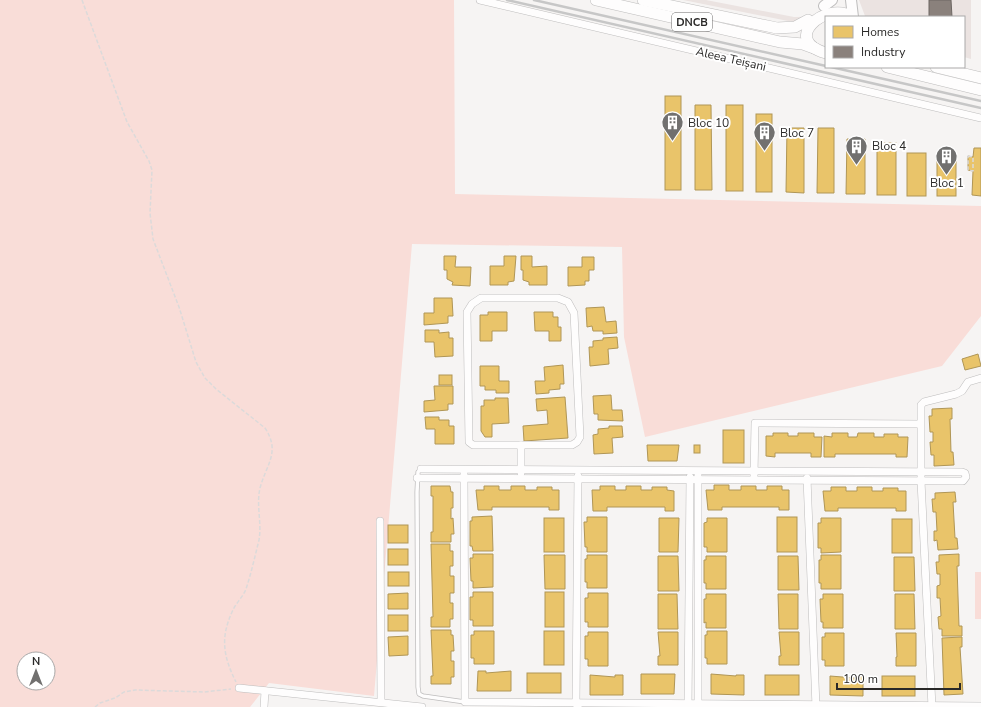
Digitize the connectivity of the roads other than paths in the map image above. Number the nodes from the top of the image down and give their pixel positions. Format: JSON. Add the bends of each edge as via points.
{"nodes":[{"id":1,"x":480,"y":0,"type":"edge"},
{"id":2,"x":596,"y":0,"type":"edge"},
{"id":3,"x":643,"y":0,"type":"edge"},
{"id":4,"x":851,"y":0,"type":"edge"},
{"id":5,"x":828,"y":3,"type":"edge"},
{"id":6,"x":852,"y":16,"type":"edge"},
{"id":7,"x":853,"y":16,"type":"edge"},
{"id":8,"x":808,"y":20,"type":"junction"},
{"id":9,"x":814,"y":48,"type":"junction"},
{"id":10,"x":825,"y":53,"type":"edge"},
{"id":11,"x":891,"y":68,"type":"edge"},
{"id":12,"x":940,"y":68,"type":"edge"},
{"id":13,"x":981,"y":78,"type":"edge"},
{"id":14,"x":981,"y":90,"type":"edge"},
{"id":15,"x":981,"y":118,"type":"edge"},
{"id":16,"x":981,"y":378,"type":"edge"},
{"id":17,"x":920,"y":424,"type":"junction"},
{"id":18,"x":521,"y":445,"type":"junction"},
{"id":19,"x":420,"y":469,"type":"joint"},
{"id":20,"x":464,"y":469,"type":"junction"},
{"id":21,"x":521,"y":470,"type":"junction"},
{"id":22,"x":578,"y":470,"type":"junction"},
{"id":23,"x":690,"y":471,"type":"junction"},
{"id":24,"x":698,"y":471,"type":"junction"},
{"id":25,"x":754,"y":471,"type":"junction"},
{"id":26,"x":807,"y":472,"type":"junction"},
{"id":27,"x":921,"y":472,"type":"junction"},
{"id":28,"x":417,"y":478,"type":"junction"},
{"id":29,"x":464,"y":479,"type":"junction"},
{"id":30,"x":521,"y":479,"type":"junction"},
{"id":31,"x":578,"y":479,"type":"junction"},
{"id":32,"x":690,"y":480,"type":"junction"},
{"id":33,"x":698,"y":480,"type":"junction"},
{"id":34,"x":754,"y":480,"type":"junction"},
{"id":35,"x":807,"y":481,"type":"junction"},
{"id":36,"x":921,"y":481,"type":"junction"},
{"id":37,"x":380,"y":521,"type":"dead end"},
{"id":38,"x":239,"y":688,"type":"road end"},
{"id":39,"x":265,"y":691,"type":"junction"},
{"id":40,"x":381,"y":702,"type":"junction"},
{"id":41,"x":465,"y":702,"type":"junction"},
{"id":42,"x":577,"y":705,"type":"edge"},
{"id":43,"x":688,"y":706,"type":"edge"},
{"id":44,"x":698,"y":706,"type":"edge"},
{"id":45,"x":816,"y":706,"type":"edge"},
{"id":46,"x":932,"y":706,"type":"edge"},
{"id":47,"x":981,"y":706,"type":"edge"},
{"id":48,"x":264,"y":707,"type":"edge"},
{"id":49,"x":422,"y":707,"type":"edge"}],
"edges":[{"from":1,"to":15,"type":"street","name":"Aleea Teișani"},
{"from":2,"to":9,"type":"main road","number":"DNCB"},
{"from":3,"to":8,"type":"main road","number":"DNCB","via":[[777,28],[795,27]]},
{"from":4,"to":7,"type":"main road"},
{"from":5,"to":6,"type":"main road","number":"DNCB","via":[[844,8]]},
{"from":5,"to":8,"type":"main road","number":"DNCB","via":[[817,9]]},
{"from":8,"to":9,"type":"main road","via":[[808,38]]},
{"from":9,"to":10,"type":"main road","number":"DNCB"},
{"from":11,"to":14,"type":"main road"},
{"from":12,"to":13,"type":"main road"},
{"from":16,"to":17,"type":"street","via":[[968,382],[962,391],[956,394],[922,403]]},
{"from":17,"to":25,"type":"street","via":[[755,423]]},
{"from":17,"to":27,"type":"street"},
{"from":18,"to":18,"type":"street","via":[[473,445],[469,440],[467,312],[472,304],[481,298],[558,298],[568,302],[574,313],[580,438],[572,445]]},
{"from":18,"to":21,"type":"street"},
{"from":19,"to":20,"type":"street"},
{"from":19,"to":28,"type":"lane"},
{"from":20,"to":21,"type":"street"},
{"from":20,"to":29,"type":"street"},
{"from":21,"to":22,"type":"street"},
{"from":21,"to":30,"type":"street"},
{"from":22,"to":23,"type":"street"},
{"from":22,"to":31,"type":"street"},
{"from":23,"to":24,"type":"street"},
{"from":23,"to":32,"type":"street"},
{"from":24,"to":25,"type":"street"},
{"from":24,"to":33,"type":"street"},
{"from":25,"to":26,"type":"street"},
{"from":25,"to":34,"type":"street"},
{"from":26,"to":27,"type":"street"},
{"from":26,"to":35,"type":"street"},
{"from":27,"to":36,"type":"street"},
{"from":27,"to":36,"type":"street","via":[[962,472],[966,477],[963,481]]},
{"from":28,"to":29,"type":"street"},
{"from":28,"to":41,"type":"lane","via":[[419,694]]},
{"from":29,"to":30,"type":"street"},
{"from":29,"to":41,"type":"street"},
{"from":30,"to":31,"type":"street"},
{"from":31,"to":32,"type":"street"},
{"from":31,"to":42,"type":"street"},
{"from":32,"to":33,"type":"street"},
{"from":32,"to":43,"type":"street"},
{"from":33,"to":34,"type":"street"},
{"from":33,"to":44,"type":"street"},
{"from":34,"to":35,"type":"street"},
{"from":35,"to":36,"type":"street"},
{"from":35,"to":45,"type":"street"},
{"from":36,"to":46,"type":"street"},
{"from":37,"to":40,"type":"street"},
{"from":38,"to":39,"type":"street"},
{"from":39,"to":40,"type":"street"},
{"from":39,"to":48,"type":"street"},
{"from":40,"to":49,"type":"street"},
{"from":41,"to":42,"type":"street"},
{"from":42,"to":43,"type":"street"},
{"from":43,"to":44,"type":"street"},
{"from":44,"to":45,"type":"street"},
{"from":45,"to":46,"type":"street"},
{"from":46,"to":47,"type":"street"}]}
